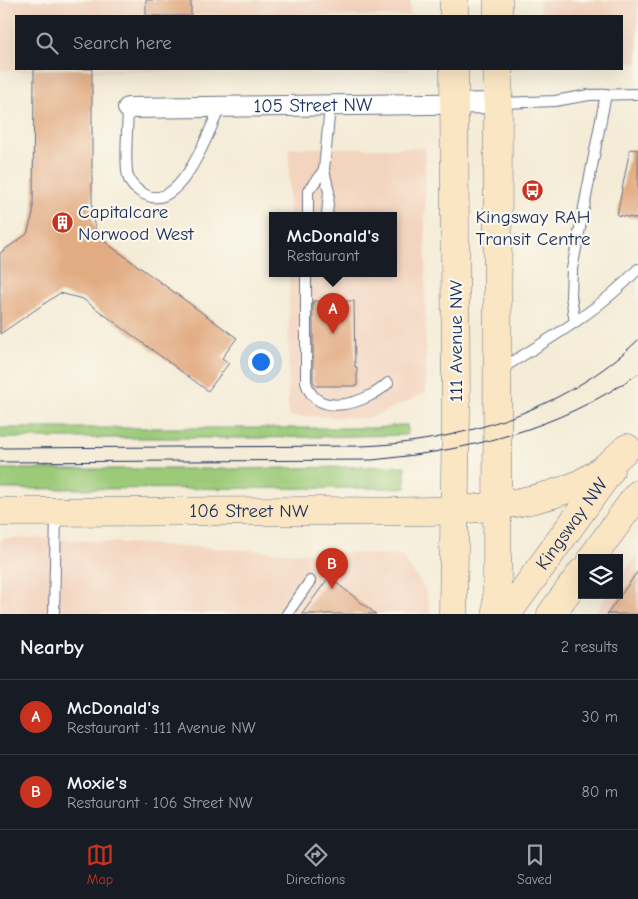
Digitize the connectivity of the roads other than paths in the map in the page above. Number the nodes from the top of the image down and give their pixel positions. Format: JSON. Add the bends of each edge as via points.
{"nodes":[{"id":1,"x":454,"y":0,"type":"edge"},
{"id":2,"x":498,"y":0,"type":"edge"},
{"id":3,"x":454,"y":15,"type":"edge"},
{"id":4,"x":498,"y":15,"type":"edge"},
{"id":5,"x":454,"y":70,"type":"edge"},
{"id":6,"x":498,"y":70,"type":"edge"},
{"id":7,"x":606,"y":94,"type":"junction"},
{"id":8,"x":638,"y":94,"type":"edge"},
{"id":9,"x":498,"y":103,"type":"junction"},
{"id":10,"x":454,"y":104,"type":"junction"},
{"id":11,"x":220,"y":106,"type":"junction"},
{"id":12,"x":330,"y":106,"type":"junction"},
{"id":13,"x":128,"y":108,"type":"joint"},
{"id":14,"x":324,"y":170,"type":"junction"},
{"id":15,"x":308,"y":212,"type":"edge"},
{"id":16,"x":327,"y":212,"type":"edge"},
{"id":17,"x":638,"y":269,"type":"edge"},
{"id":18,"x":306,"y":277,"type":"edge"},
{"id":19,"x":312,"y":277,"type":"edge"},
{"id":20,"x":306,"y":287,"type":"junction"},
{"id":21,"x":575,"y":323,"type":"junction"},
{"id":22,"x":496,"y":372,"type":"junction"},
{"id":23,"x":388,"y":383,"type":"dead end"},
{"id":24,"x":632,"y":441,"type":"edge"},
{"id":25,"x":638,"y":494,"type":"edge"},
{"id":26,"x":498,"y":504,"type":"junction"},
{"id":27,"x":454,"y":511,"type":"junction"},
{"id":28,"x":0,"y":512,"type":"edge"},
{"id":29,"x":56,"y":512,"type":"junction"},
{"id":30,"x":595,"y":554,"type":"edge"},
{"id":31,"x":578,"y":577,"type":"edge"},
{"id":32,"x":310,"y":581,"type":"dead end"},
{"id":33,"x":54,"y":614,"type":"edge"},
{"id":34,"x":287,"y":614,"type":"edge"},
{"id":35,"x":453,"y":614,"type":"edge"},
{"id":36,"x":498,"y":614,"type":"edge"},
{"id":37,"x":507,"y":614,"type":"edge"},
{"id":38,"x":551,"y":614,"type":"edge"}],
"edges":[{"from":1,"to":3,"type":"main road"},
{"from":2,"to":4,"type":"main road"},
{"from":5,"to":10,"type":"main road","name":"111 Avenue NW"},
{"from":6,"to":9,"type":"main road"},
{"from":7,"to":8,"type":"lane"},
{"from":7,"to":9,"type":"lane","via":[[555,102]]},
{"from":7,"to":21,"type":"lane","via":[[572,269]]},
{"from":9,"to":10,"type":"street","name":"105 Street NW"},
{"from":9,"to":22,"type":"main road"},
{"from":10,"to":12,"type":"street","name":"105 Street NW"},
{"from":10,"to":27,"type":"main road","name":"111 Avenue NW"},
{"from":11,"to":12,"type":"street","name":"105 Street NW"},
{"from":11,"to":13,"type":"street","name":"105 Street NW"},
{"from":11,"to":13,"type":"lane","via":[[205,143],[177,188],[166,195],[150,197],[136,190],[128,176]]},
{"from":12,"to":14,"type":"lane"},
{"from":14,"to":15,"type":"lane","via":[[308,191]]},
{"from":14,"to":16,"type":"lane","via":[[329,192]]},
{"from":17,"to":21,"type":"lane"},
{"from":18,"to":20,"type":"lane"},
{"from":19,"to":20,"type":"lane"},
{"from":20,"to":23,"type":"lane","via":[[306,382],[309,392],[328,404],[353,403]]},
{"from":21,"to":22,"type":"lane"},
{"from":22,"to":26,"type":"main road"},
{"from":24,"to":26,"type":"main road","name":"106 Street NW","via":[[605,469],[588,480],[565,490]]},
{"from":24,"to":37,"type":"main road","name":"Kingsway NW"},
{"from":25,"to":30,"type":"main road","name":"Kingsway NW"},
{"from":26,"to":27,"type":"main road","name":"106 Street NW"},
{"from":26,"to":36,"type":"main road"},
{"from":27,"to":29,"type":"main road","name":"106 Street NW"},
{"from":27,"to":35,"type":"main road","name":"111 Avenue NW"},
{"from":28,"to":29,"type":"main road","name":"106 Street NW"},
{"from":29,"to":33,"type":"lane"},
{"from":31,"to":38,"type":"main road","name":"Kingsway NW"},
{"from":32,"to":34,"type":"lane"}]}
